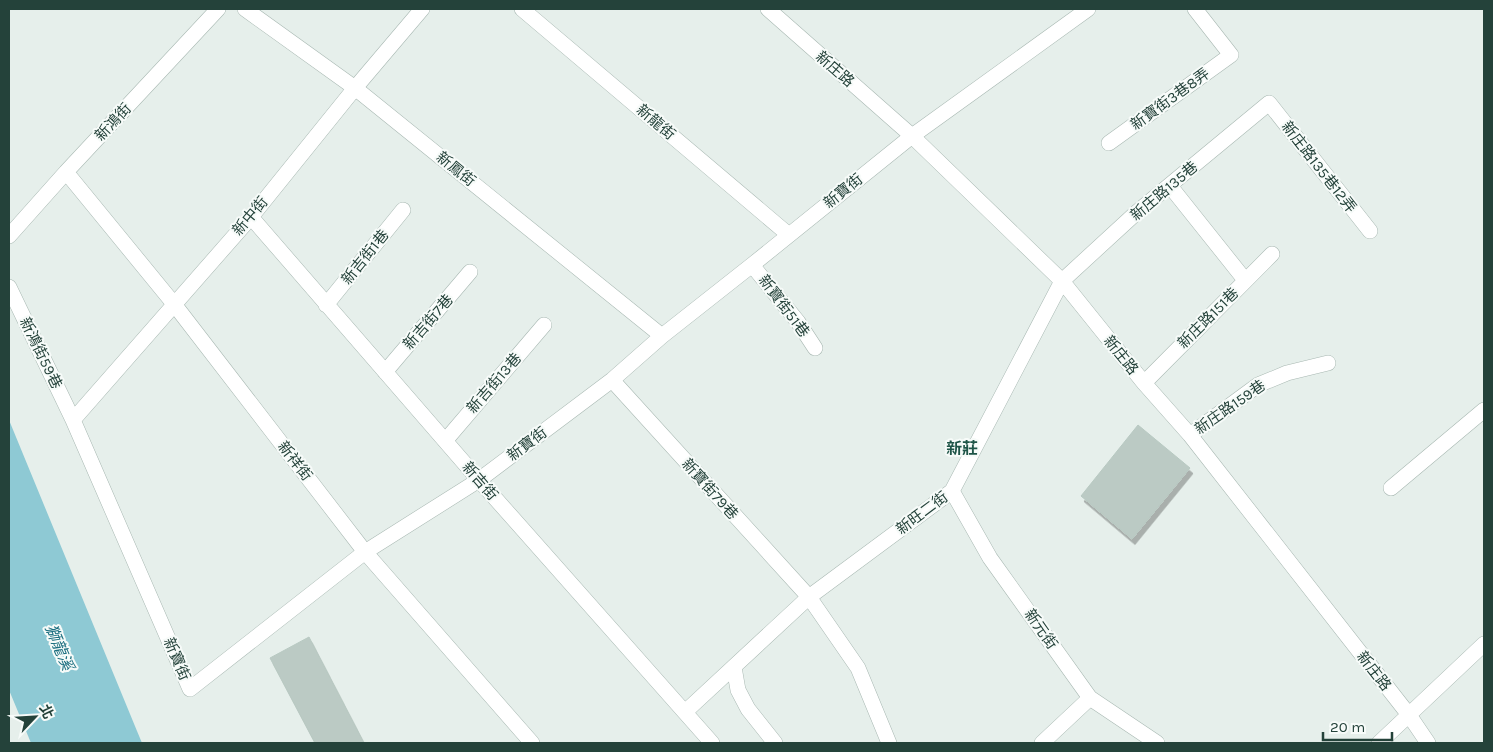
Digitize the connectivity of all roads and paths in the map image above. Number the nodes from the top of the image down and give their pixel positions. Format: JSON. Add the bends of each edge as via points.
{"nodes":[{"id":1,"x":218,"y":9,"type":"edge"},
{"id":2,"x":245,"y":9,"type":"edge"},
{"id":3,"x":422,"y":9,"type":"edge"},
{"id":4,"x":522,"y":9,"type":"edge"},
{"id":5,"x":768,"y":9,"type":"edge"},
{"id":6,"x":1088,"y":9,"type":"edge"},
{"id":7,"x":1194,"y":9,"type":"edge"},
{"id":8,"x":355,"y":88,"type":"junction"},
{"id":9,"x":1269,"y":103,"type":"joint"},
{"id":10,"x":912,"y":136,"type":"junction"},
{"id":11,"x":1110,"y":143,"type":"dead end"},
{"id":12,"x":66,"y":172,"type":"junction"},
{"id":13,"x":1170,"y":186,"type":"junction"},
{"id":14,"x":403,"y":210,"type":"dead end"},
{"id":15,"x":251,"y":217,"type":"junction"},
{"id":16,"x":1370,"y":231,"type":"dead end"},
{"id":17,"x":790,"y":235,"type":"junction"},
{"id":18,"x":9,"y":236,"type":"edge"},
{"id":19,"x":1272,"y":254,"type":"dead end"},
{"id":20,"x":752,"y":265,"type":"junction"},
{"id":21,"x":470,"y":272,"type":"dead end"},
{"id":22,"x":1245,"y":280,"type":"junction"},
{"id":23,"x":1062,"y":281,"type":"junction"},
{"id":24,"x":9,"y":286,"type":"edge"},
{"id":25,"x":174,"y":304,"type":"junction"},
{"id":26,"x":326,"y":305,"type":"junction"},
{"id":27,"x":544,"y":325,"type":"dead end"},
{"id":28,"x":662,"y":336,"type":"junction"},
{"id":29,"x":815,"y":348,"type":"dead end"},
{"id":30,"x":1328,"y":364,"type":"dead end"},
{"id":31,"x":385,"y":372,"type":"junction"},
{"id":32,"x":612,"y":380,"type":"junction"},
{"id":33,"x":1144,"y":383,"type":"junction"},
{"id":34,"x":1484,"y":410,"type":"edge"},
{"id":35,"x":73,"y":420,"type":"junction"},
{"id":36,"x":1190,"y":436,"type":"junction"},
{"id":37,"x":445,"y":441,"type":"junction"},
{"id":38,"x":479,"y":480,"type":"junction"},
{"id":39,"x":1391,"y":488,"type":"dead end"},
{"id":40,"x":952,"y":491,"type":"junction"},
{"id":41,"x":364,"y":552,"type":"junction"},
{"id":42,"x":809,"y":597,"type":"junction"},
{"id":43,"x":1484,"y":644,"type":"edge"},
{"id":44,"x":734,"y":667,"type":"junction"},
{"id":45,"x":1090,"y":698,"type":"junction"},
{"id":46,"x":685,"y":712,"type":"junction"},
{"id":47,"x":1409,"y":715,"type":"junction"},
{"id":48,"x":532,"y":743,"type":"edge"},
{"id":49,"x":712,"y":743,"type":"edge"},
{"id":50,"x":774,"y":743,"type":"edge"},
{"id":51,"x":889,"y":743,"type":"edge"},
{"id":52,"x":1042,"y":743,"type":"edge"},
{"id":53,"x":1157,"y":743,"type":"edge"},
{"id":54,"x":1379,"y":743,"type":"edge"},
{"id":55,"x":1428,"y":743,"type":"edge"}],
"edges":[{"from":1,"to":12,"type":"street","name":"新鴻街"},
{"from":2,"to":8,"type":"street","name":"新鳳街"},
{"from":3,"to":8,"type":"street","name":"新中街"},
{"from":4,"to":17,"type":"street","name":"新龍街"},
{"from":5,"to":10,"type":"street","name":"新庄路"},
{"from":6,"to":10,"type":"street","name":"新寶街"},
{"from":7,"to":11,"type":"street","name":"新寶街3巷8弄","via":[[1231,55]]},
{"from":8,"to":15,"type":"street","name":"新中街"},
{"from":8,"to":28,"type":"street","name":"新鳳街"},
{"from":9,"to":13,"type":"street","name":"新庄路135巷"},
{"from":9,"to":16,"type":"street","name":"新庄路135巷12弄"},
{"from":10,"to":17,"type":"street","name":"新寶街"},
{"from":10,"to":23,"type":"street","name":"新庄路"},
{"from":12,"to":18,"type":"street","name":"新鴻街"},
{"from":12,"to":25,"type":"street","name":"新祥街"},
{"from":13,"to":22,"type":"street"},
{"from":13,"to":23,"type":"street","name":"新庄路135巷"},
{"from":14,"to":26,"type":"street","name":"新吉街1巷"},
{"from":15,"to":25,"type":"street","name":"新中街"},
{"from":15,"to":26,"type":"street","name":"新吉街"},
{"from":17,"to":20,"type":"street","name":"新寶街"},
{"from":19,"to":22,"type":"street","name":"新庄路151巷"},
{"from":20,"to":28,"type":"street","name":"新寶街"},
{"from":20,"to":29,"type":"street","name":"新寶街51巷"},
{"from":21,"to":31,"type":"street","name":"新吉街7巷"},
{"from":22,"to":33,"type":"street","name":"新庄路151巷"},
{"from":23,"to":33,"type":"street","name":"新庄路"},
{"from":23,"to":40,"type":"street","name":"新旺二街"},
{"from":24,"to":35,"type":"street","name":"新鴻街59巷"},
{"from":25,"to":35,"type":"street","name":"新中街"},
{"from":25,"to":41,"type":"street","name":"新祥街"},
{"from":26,"to":31,"type":"street","name":"新吉街"},
{"from":27,"to":37,"type":"street","name":"新吉街13巷"},
{"from":28,"to":32,"type":"street","name":"新寶街"},
{"from":30,"to":36,"type":"street","name":"新庄路159巷","via":[[1287,373],[1258,385]]},
{"from":31,"to":37,"type":"street","name":"新吉街"},
{"from":32,"to":38,"type":"street","name":"新寶街"},
{"from":32,"to":42,"type":"street","name":"新寶街79巷"},
{"from":33,"to":36,"type":"street","name":"新庄路"},
{"from":34,"to":39,"type":"street"},
{"from":35,"to":41,"type":"street","name":"新寶街","via":[[190,689]]},
{"from":36,"to":47,"type":"street","name":"新庄路"},
{"from":37,"to":38,"type":"street","name":"新吉街"},
{"from":38,"to":41,"type":"street","name":"新寶街"},
{"from":38,"to":46,"type":"street","name":"新吉街"},
{"from":40,"to":42,"type":"street","name":"新旺二街"},
{"from":40,"to":45,"type":"street","name":"新元街","via":[[990,558]]},
{"from":41,"to":48,"type":"street","name":"新祥街"},
{"from":42,"to":44,"type":"street","name":"新旺二街"},
{"from":42,"to":51,"type":"street","name":"新寶街79巷","via":[[858,668]]},
{"from":43,"to":47,"type":"street"},
{"from":44,"to":46,"type":"street","name":"新旺二街"},
{"from":44,"to":50,"type":"street","via":[[738,690]]},
{"from":45,"to":52,"type":"street"},
{"from":45,"to":53,"type":"street","name":"新元街"},
{"from":46,"to":49,"type":"street","name":"新吉街"},
{"from":47,"to":54,"type":"street"},
{"from":47,"to":55,"type":"street","name":"新庄路"}]}
